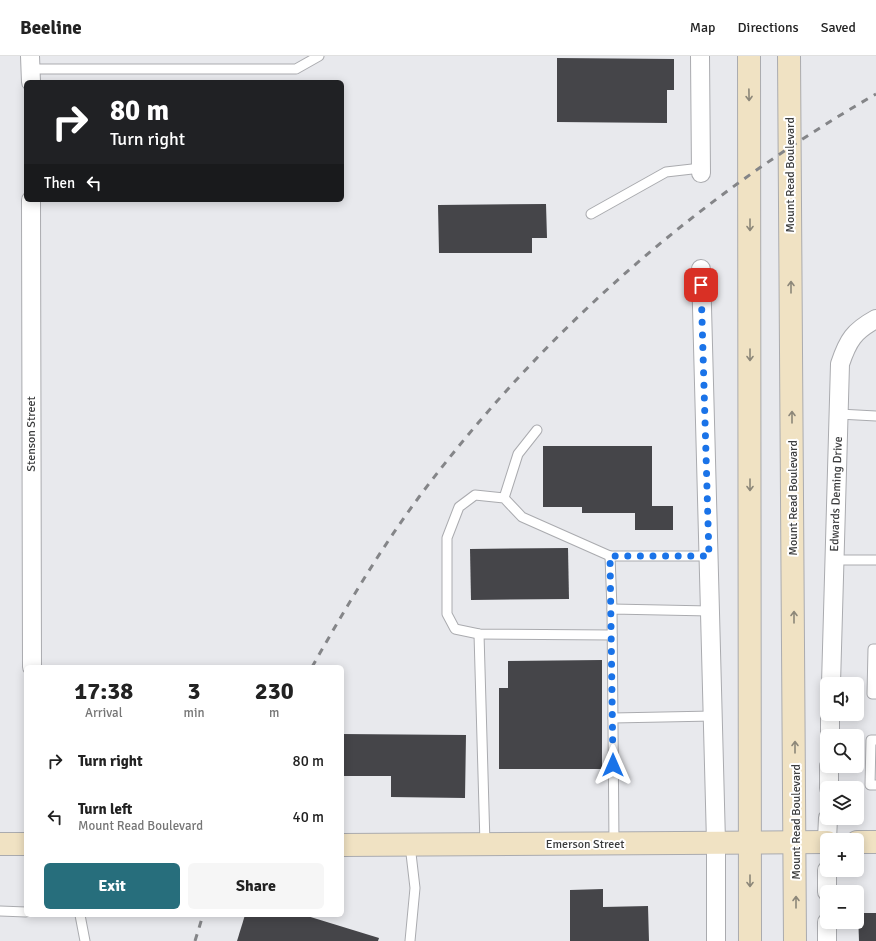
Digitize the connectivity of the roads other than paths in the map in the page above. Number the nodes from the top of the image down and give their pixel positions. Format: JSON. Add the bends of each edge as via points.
{"nodes":[{"id":1,"x":319,"y":56,"type":"edge"},
{"id":2,"x":700,"y":56,"type":"edge"},
{"id":3,"x":749,"y":56,"type":"edge"},
{"id":4,"x":790,"y":56,"type":"edge"},
{"id":5,"x":30,"y":69,"type":"edge"},
{"id":6,"x":701,"y":171,"type":"joint"},
{"id":7,"x":31,"y":202,"type":"edge"},
{"id":8,"x":591,"y":214,"type":"dead end"},
{"id":9,"x":701,"y":269,"type":"dead end"},
{"id":10,"x":876,"y":319,"type":"edge"},
{"id":11,"x":839,"y":414,"type":"junction"},
{"id":12,"x":876,"y":416,"type":"edge"},
{"id":13,"x":536,"y":430,"type":"dead end"},
{"id":14,"x":504,"y":498,"type":"junction"},
{"id":15,"x":610,"y":556,"type":"junction"},
{"id":16,"x":709,"y":556,"type":"junction"},
{"id":17,"x":834,"y":560,"type":"junction"},
{"id":18,"x":876,"y":560,"type":"edge"},
{"id":19,"x":612,"y":609,"type":"junction"},
{"id":20,"x":710,"y":611,"type":"junction"},
{"id":21,"x":479,"y":634,"type":"junction"},
{"id":22,"x":612,"y":634,"type":"junction"},
{"id":23,"x":876,"y":649,"type":"edge"},
{"id":24,"x":32,"y":665,"type":"edge"},
{"id":25,"x":831,"y":677,"type":"edge"},
{"id":26,"x":876,"y":694,"type":"edge"},
{"id":27,"x":713,"y":716,"type":"junction"},
{"id":28,"x":613,"y":718,"type":"junction"},
{"id":29,"x":876,"y":740,"type":"edge"},
{"id":30,"x":876,"y":785,"type":"edge"},
{"id":31,"x":820,"y":841,"type":"edge"},
{"id":32,"x":716,"y":842,"type":"junction"},
{"id":33,"x":750,"y":842,"type":"junction"},
{"id":34,"x":796,"y":842,"type":"junction"},
{"id":35,"x":864,"y":842,"type":"edge"},
{"id":36,"x":876,"y":842,"type":"edge"},
{"id":37,"x":0,"y":844,"type":"edge"},
{"id":38,"x":24,"y":844,"type":"edge"},
{"id":39,"x":486,"y":844,"type":"junction"},
{"id":40,"x":614,"y":844,"type":"junction"},
{"id":41,"x":344,"y":845,"type":"edge"},
{"id":42,"x":410,"y":845,"type":"junction"},
{"id":43,"x":0,"y":911,"type":"edge"},
{"id":44,"x":24,"y":912,"type":"edge"},
{"id":45,"x":80,"y":917,"type":"edge"},
{"id":46,"x":827,"y":929,"type":"edge"},
{"id":47,"x":85,"y":941,"type":"edge"},
{"id":48,"x":410,"y":941,"type":"edge"},
{"id":49,"x":716,"y":941,"type":"edge"},
{"id":50,"x":750,"y":941,"type":"edge"},
{"id":51,"x":796,"y":941,"type":"edge"},
{"id":52,"x":827,"y":941,"type":"edge"}],
"edges":[{"from":1,"to":5,"type":"lane","via":[[296,69]]},
{"from":2,"to":6,"type":"street"},
{"from":3,"to":33,"type":"main road","one_way":true},
{"from":34,"to":4,"type":"main road","name":"Mount Read Boulevard","one_way":true},
{"from":6,"to":8,"type":"lane","via":[[666,172]]},
{"from":7,"to":24,"type":"street","name":"Stenson Street"},
{"from":9,"to":16,"type":"street"},
{"from":10,"to":11,"type":"street","name":"Edwards Deming Drive","via":[[858,330],[847,345],[840,364]]},
{"from":11,"to":12,"type":"lane"},
{"from":11,"to":17,"type":"street","name":"Edwards Deming Drive"},
{"from":13,"to":14,"type":"lane","via":[[518,454]]},
{"from":14,"to":15,"type":"lane","via":[[522,517]]},
{"from":14,"to":21,"type":"lane","via":[[475,495],[459,507],[447,538],[448,614],[455,629]]},
{"from":15,"to":16,"type":"lane"},
{"from":15,"to":19,"type":"lane"},
{"from":16,"to":20,"type":"street"},
{"from":17,"to":18,"type":"lane"},
{"from":17,"to":25,"type":"street","name":"Edwards Deming Drive"},
{"from":19,"to":20,"type":"lane"},
{"from":19,"to":22,"type":"lane"},
{"from":20,"to":27,"type":"street"},
{"from":21,"to":22,"type":"lane"},
{"from":21,"to":39,"type":"lane"},
{"from":22,"to":28,"type":"lane"},
{"from":23,"to":26,"type":"lane","via":[[873,649],[872,694]]},
{"from":27,"to":28,"type":"lane"},
{"from":27,"to":32,"type":"street"},
{"from":28,"to":40,"type":"lane"},
{"from":29,"to":30,"type":"lane","via":[[871,740],[870,785]]},
{"from":31,"to":34,"type":"main road","name":"Emerson Street"},
{"from":32,"to":33,"type":"main road","name":"Emerson Street"},
{"from":32,"to":40,"type":"main road","name":"Emerson Street"},
{"from":32,"to":49,"type":"street"},
{"from":33,"to":34,"type":"main road","name":"Emerson Street"},
{"from":33,"to":50,"type":"main road","one_way":true},
{"from":51,"to":34,"type":"main road","name":"Mount Read Boulevard","one_way":true},
{"from":35,"to":36,"type":"main road"},
{"from":37,"to":38,"type":"main road"},
{"from":39,"to":40,"type":"main road","name":"Emerson Street"},
{"from":39,"to":42,"type":"main road","name":"Emerson Street"},
{"from":41,"to":42,"type":"main road","name":"Emerson Street"},
{"from":42,"to":48,"type":"lane","via":[[415,888]]},
{"from":43,"to":44,"type":"lane"},
{"from":45,"to":47,"type":"lane"},
{"from":46,"to":52,"type":"street"}]}
